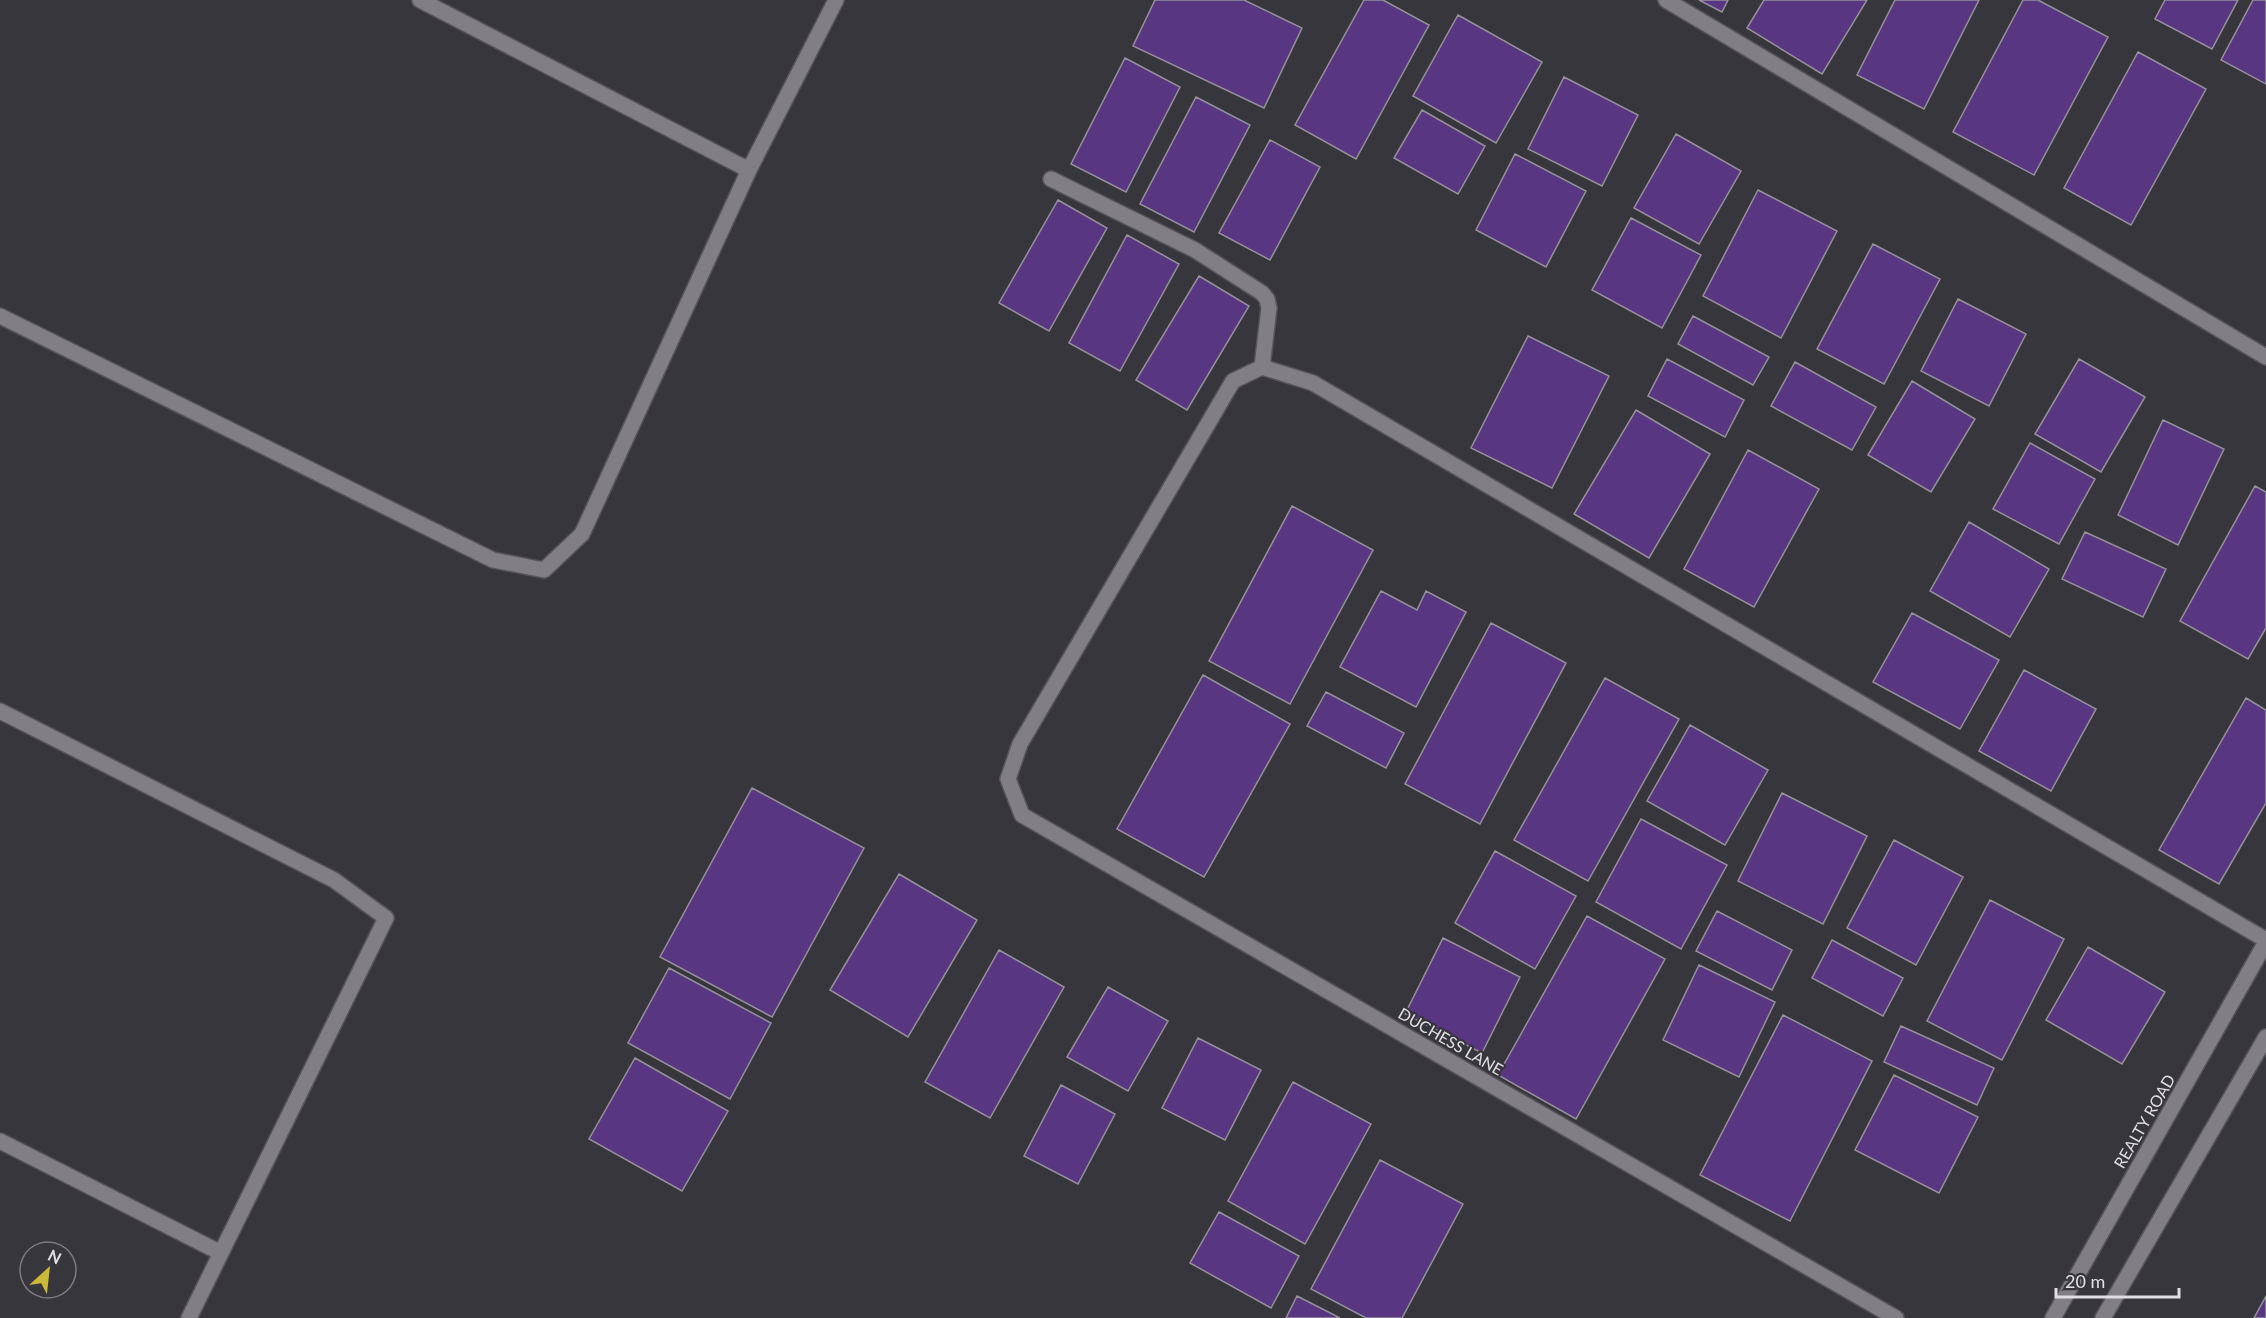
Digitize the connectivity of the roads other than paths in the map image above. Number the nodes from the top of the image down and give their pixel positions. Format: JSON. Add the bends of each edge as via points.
{"nodes":[{"id":1,"x":420,"y":0,"type":"edge"},
{"id":2,"x":836,"y":0,"type":"edge"},
{"id":3,"x":1666,"y":0,"type":"edge"},
{"id":4,"x":749,"y":170,"type":"junction"},
{"id":5,"x":1051,"y":179,"type":"dead end"},
{"id":6,"x":0,"y":316,"type":"edge"},
{"id":7,"x":2266,"y":357,"type":"edge"},
{"id":8,"x":1262,"y":367,"type":"junction"},
{"id":9,"x":0,"y":711,"type":"edge"},
{"id":10,"x":2266,"y":941,"type":"edge"},
{"id":11,"x":2266,"y":1037,"type":"edge"},
{"id":12,"x":0,"y":1141,"type":"edge"},
{"id":13,"x":221,"y":1253,"type":"junction"},
{"id":14,"x":189,"y":1318,"type":"edge"},
{"id":15,"x":1896,"y":1318,"type":"edge"},
{"id":16,"x":2053,"y":1318,"type":"edge"},
{"id":17,"x":2103,"y":1318,"type":"edge"}],
"edges":[{"from":1,"to":4,"type":"street"},
{"from":2,"to":4,"type":"street"},
{"from":3,"to":7,"type":"street"},
{"from":4,"to":6,"type":"street","via":[[582,534],[544,570],[493,560]]},
{"from":5,"to":8,"type":"street","via":[[1195,250],[1262,293],[1269,309]]},
{"from":8,"to":10,"type":"street","via":[[1313,383]]},
{"from":8,"to":15,"type":"street","name":"DUCHESS LANE","via":[[1233,381],[1020,744],[1008,779],[1022,815]]},
{"from":9,"to":13,"type":"street","via":[[334,880],[386,918]]},
{"from":10,"to":16,"type":"street","name":"REALTY ROAD"},
{"from":11,"to":17,"type":"street"},
{"from":12,"to":13,"type":"street"},
{"from":13,"to":14,"type":"street"}]}
